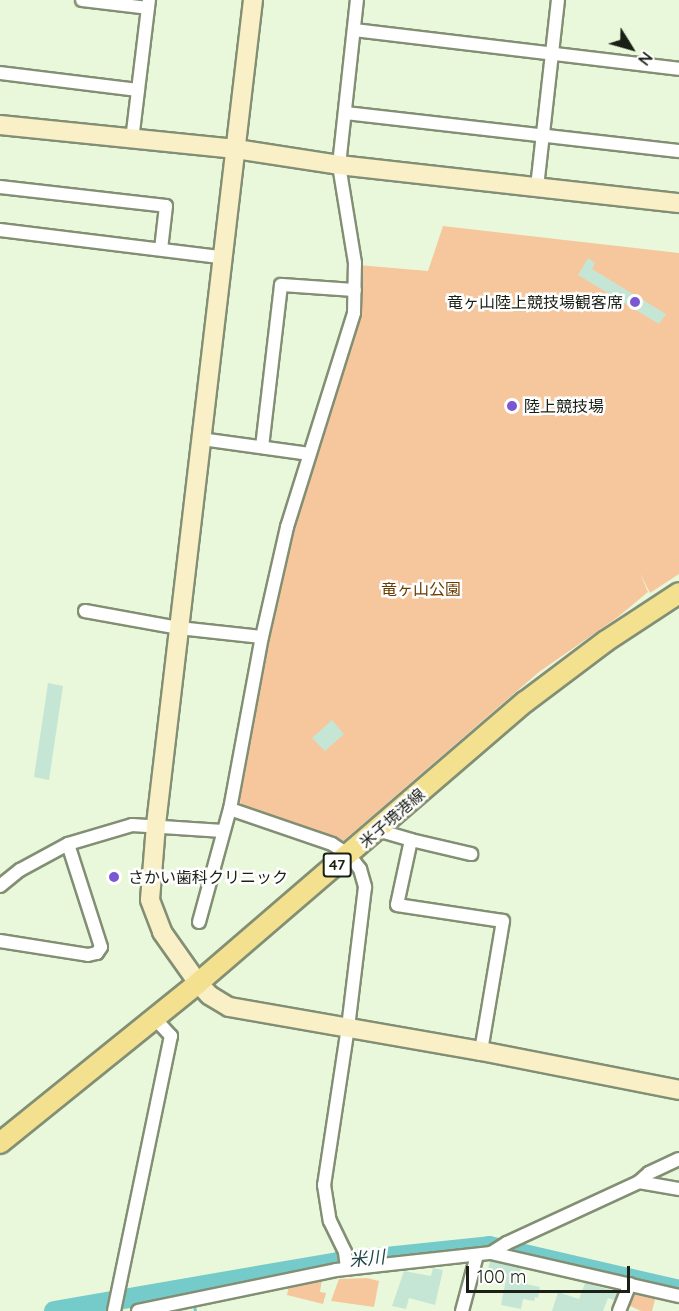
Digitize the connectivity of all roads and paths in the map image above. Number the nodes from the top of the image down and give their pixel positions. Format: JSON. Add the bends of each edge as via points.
{"nodes":[{"id":1,"x":82,"y":0,"type":"edge"},
{"id":2,"x":253,"y":0,"type":"edge"},
{"id":3,"x":357,"y":0,"type":"edge"},
{"id":4,"x":558,"y":0,"type":"edge"},
{"id":5,"x":148,"y":4,"type":"edge"},
{"id":6,"x":354,"y":30,"type":"junction"},
{"id":7,"x":552,"y":53,"type":"junction"},
{"id":8,"x":679,"y":69,"type":"edge"},
{"id":9,"x":0,"y":73,"type":"edge"},
{"id":10,"x":138,"y":90,"type":"junction"},
{"id":11,"x":345,"y":113,"type":"junction"},
{"id":12,"x":0,"y":125,"type":"edge"},
{"id":13,"x":543,"y":135,"type":"junction"},
{"id":14,"x":132,"y":140,"type":"junction"},
{"id":15,"x":237,"y":149,"type":"junction"},
{"id":16,"x":679,"y":151,"type":"edge"},
{"id":17,"x":339,"y":165,"type":"junction"},
{"id":18,"x":0,"y":187,"type":"edge"},
{"id":19,"x":537,"y":187,"type":"junction"},
{"id":20,"x":679,"y":203,"type":"edge"},
{"id":21,"x":0,"y":230,"type":"edge"},
{"id":22,"x":161,"y":249,"type":"junction"},
{"id":23,"x":221,"y":257,"type":"junction"},
{"id":24,"x":355,"y":290,"type":"junction"},
{"id":25,"x":201,"y":439,"type":"junction"},
{"id":26,"x":261,"y":447,"type":"junction"},
{"id":27,"x":309,"y":454,"type":"junction"},
{"id":28,"x":679,"y":593,"type":"edge"},
{"id":29,"x":86,"y":611,"type":"dead end"},
{"id":30,"x":179,"y":628,"type":"junction"},
{"id":31,"x":262,"y":637,"type":"junction"},
{"id":32,"x":230,"y":809,"type":"junction"},
{"id":33,"x":156,"y":825,"type":"junction"},
{"id":34,"x":377,"y":830,"type":"junction"},
{"id":35,"x":223,"y":831,"type":"junction"},
{"id":36,"x":411,"y":840,"type":"junction"},
{"id":37,"x":68,"y":844,"type":"junction"},
{"id":38,"x":471,"y":854,"type":"dead end"},
{"id":39,"x":349,"y":855,"type":"junction"},
{"id":40,"x":0,"y":886,"type":"edge"},
{"id":41,"x":199,"y":922,"type":"dead end"},
{"id":42,"x":0,"y":941,"type":"edge"},
{"id":43,"x":198,"y":983,"type":"junction"},
{"id":44,"x":154,"y":1018,"type":"junction"},
{"id":45,"x":348,"y":1027,"type":"junction"},
{"id":46,"x":481,"y":1051,"type":"junction"},
{"id":47,"x":679,"y":1090,"type":"edge"},
{"id":48,"x":0,"y":1143,"type":"edge"},
{"id":49,"x":679,"y":1159,"type":"edge"},
{"id":50,"x":639,"y":1182,"type":"junction"},
{"id":51,"x":679,"y":1189,"type":"edge"},
{"id":52,"x":491,"y":1253,"type":"junction"},
{"id":53,"x":477,"y":1255,"type":"junction"},
{"id":54,"x":347,"y":1268,"type":"junction"},
{"id":55,"x":630,"y":1284,"type":"junction"},
{"id":56,"x":679,"y":1296,"type":"edge"},
{"id":57,"x":114,"y":1311,"type":"edge"},
{"id":58,"x":138,"y":1311,"type":"edge"},
{"id":59,"x":462,"y":1311,"type":"edge"},
{"id":60,"x":619,"y":1311,"type":"edge"}],
"edges":[{"from":1,"to":5,"type":"street"},
{"from":2,"to":15,"type":"street"},
{"from":3,"to":6,"type":"street"},
{"from":4,"to":7,"type":"street"},
{"from":5,"to":10,"type":"street"},
{"from":6,"to":7,"type":"street"},
{"from":6,"to":11,"type":"street"},
{"from":7,"to":8,"type":"street"},
{"from":7,"to":13,"type":"street"},
{"from":9,"to":10,"type":"street"},
{"from":10,"to":14,"type":"street"},
{"from":11,"to":13,"type":"street"},
{"from":11,"to":17,"type":"street"},
{"from":12,"to":14,"type":"street"},
{"from":13,"to":16,"type":"street"},
{"from":13,"to":19,"type":"street"},
{"from":14,"to":15,"type":"street"},
{"from":15,"to":17,"type":"street"},
{"from":15,"to":23,"type":"street"},
{"from":17,"to":19,"type":"street"},
{"from":17,"to":24,"type":"street","via":[[355,263]]},
{"from":18,"to":22,"type":"street","via":[[166,206]]},
{"from":19,"to":20,"type":"street"},
{"from":21,"to":22,"type":"street"},
{"from":22,"to":23,"type":"street"},
{"from":23,"to":25,"type":"street"},
{"from":24,"to":26,"type":"street","via":[[281,285]]},
{"from":24,"to":27,"type":"street","via":[[354,313]]},
{"from":25,"to":26,"type":"street"},
{"from":25,"to":30,"type":"street"},
{"from":26,"to":27,"type":"street"},
{"from":27,"to":31,"type":"street","via":[[286,527]]},
{"from":28,"to":34,"type":"main road","name":"米子境港線","number":"47","via":[[525,702]]},
{"from":29,"to":30,"type":"street"},
{"from":30,"to":31,"type":"street"},
{"from":30,"to":33,"type":"street"},
{"from":31,"to":32,"type":"street"},
{"from":32,"to":35,"type":"street"},
{"from":32,"to":39,"type":"street","via":[[332,844]]},
{"from":33,"to":35,"type":"street"},
{"from":33,"to":37,"type":"street","via":[[132,825]]},
{"from":33,"to":43,"type":"street","via":[[150,900],[162,932]]},
{"from":34,"to":36,"type":"street"},
{"from":34,"to":39,"type":"main road","name":"米子境港線","number":"47"},
{"from":35,"to":41,"type":"street"},
{"from":36,"to":38,"type":"street"},
{"from":36,"to":46,"type":"street","via":[[398,905],[503,921]]},
{"from":37,"to":40,"type":"street","via":[[20,870]]},
{"from":37,"to":42,"type":"street","via":[[101,947],[88,955]]},
{"from":39,"to":43,"type":"main road","name":"米子境港線","number":"47"},
{"from":39,"to":45,"type":"street","via":[[360,869],[365,887]]},
{"from":43,"to":44,"type":"main road","name":"米子境港線","number":"47"},
{"from":43,"to":45,"type":"street","via":[[229,1007]]},
{"from":44,"to":48,"type":"main road","name":"米子境港線","number":"47"},
{"from":44,"to":57,"type":"street","via":[[171,1036]]},
{"from":45,"to":46,"type":"street"},
{"from":45,"to":54,"type":"street","via":[[324,1185],[330,1221],[345,1252]]},
{"from":46,"to":47,"type":"street"},
{"from":49,"to":50,"type":"street"},
{"from":50,"to":51,"type":"street"},
{"from":50,"to":52,"type":"street"},
{"from":52,"to":53,"type":"street"},
{"from":52,"to":55,"type":"street"},
{"from":53,"to":54,"type":"street"},
{"from":53,"to":59,"type":"street"},
{"from":54,"to":58,"type":"street"},
{"from":55,"to":56,"type":"street"},
{"from":55,"to":60,"type":"street"}]}
